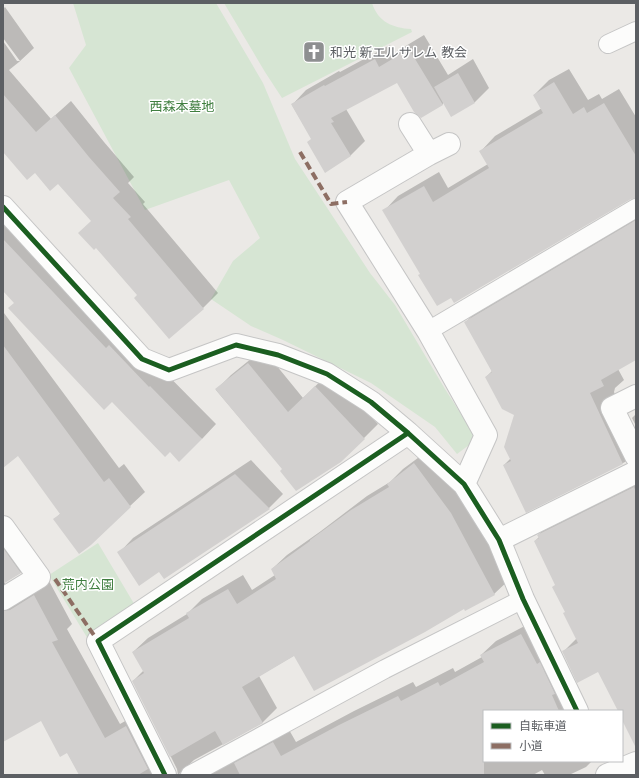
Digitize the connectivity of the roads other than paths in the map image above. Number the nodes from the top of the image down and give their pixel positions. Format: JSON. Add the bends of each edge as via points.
{"nodes":[{"id":1,"x":636,"y":31,"type":"edge"},
{"id":2,"x":608,"y":44,"type":"dead end"},
{"id":3,"x":410,"y":124,"type":"dead end"},
{"id":4,"x":449,"y":144,"type":"dead end"},
{"id":5,"x":429,"y":154,"type":"junction"},
{"id":6,"x":3,"y":207,"type":"edge"},
{"id":7,"x":636,"y":208,"type":"edge"},
{"id":8,"x":428,"y":331,"type":"junction"},
{"id":9,"x":636,"y":396,"type":"edge"},
{"id":10,"x":408,"y":434,"type":"junction"},
{"id":11,"x":636,"y":456,"type":"edge"},
{"id":12,"x":636,"y":472,"type":"edge"},
{"id":13,"x":464,"y":484,"type":"junction"},
{"id":14,"x":3,"y":527,"type":"edge"},
{"id":15,"x":499,"y":540,"type":"junction"},
{"id":16,"x":3,"y":599,"type":"edge"},
{"id":17,"x":523,"y":599,"type":"junction"},
{"id":18,"x":577,"y":710,"type":"edge"},
{"id":19,"x":601,"y":762,"type":"edge"},
{"id":20,"x":636,"y":763,"type":"edge"},
{"id":21,"x":164,"y":775,"type":"edge"},
{"id":22,"x":190,"y":775,"type":"edge"},
{"id":23,"x":607,"y":775,"type":"edge"}],
"edges":[{"from":1,"to":2,"type":"lane"},
{"from":3,"to":5,"type":"street"},
{"from":4,"to":5,"type":"street"},
{"from":5,"to":8,"type":"street","via":[[347,202]]},
{"from":6,"to":10,"type":"street","via":[[142,358],[169,370],[236,345],[278,355],[327,374],[371,402]]},
{"from":7,"to":8,"type":"lane"},
{"from":8,"to":13,"type":"street","via":[[486,435]]},
{"from":9,"to":11,"type":"street","via":[[612,408]]},
{"from":10,"to":13,"type":"street"},
{"from":10,"to":21,"type":"street","via":[[98,641]]},
{"from":12,"to":15,"type":"street"},
{"from":13,"to":15,"type":"street"},
{"from":14,"to":16,"type":"street","via":[[39,577]]},
{"from":15,"to":17,"type":"street"},
{"from":17,"to":18,"type":"street"},
{"from":17,"to":22,"type":"lane","via":[[385,669]]},
{"from":19,"to":23,"type":"street"},
{"from":20,"to":23,"type":"street"}]}
